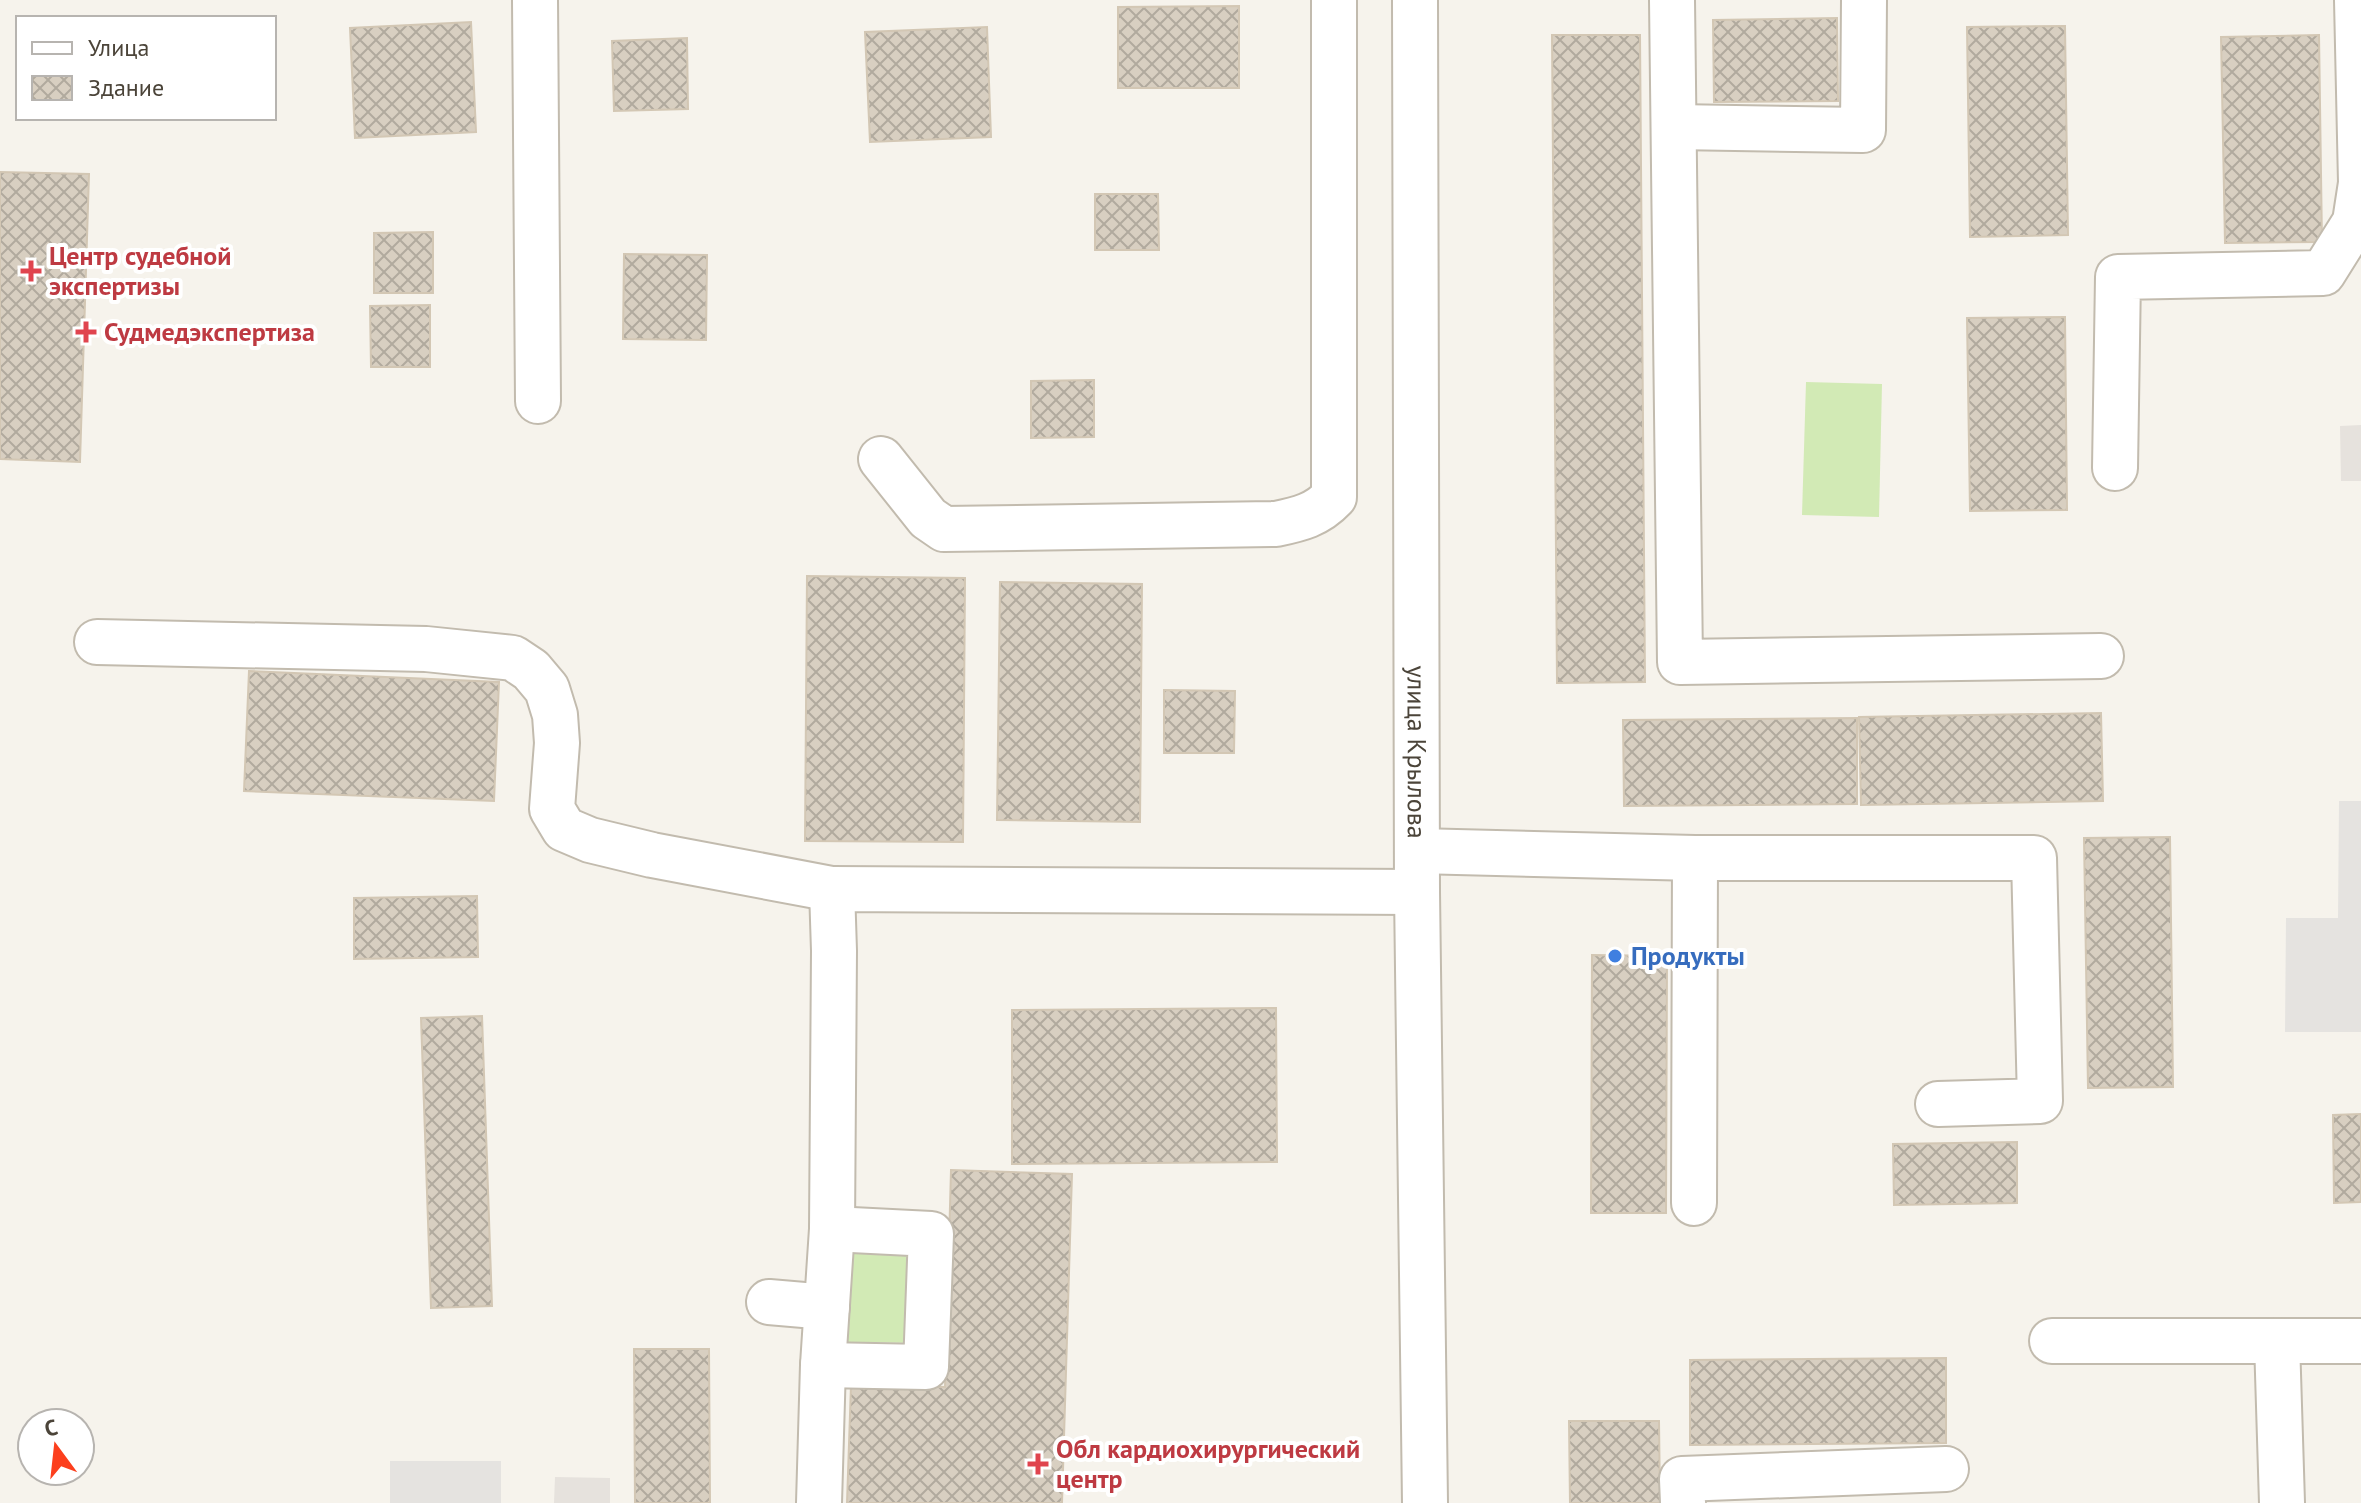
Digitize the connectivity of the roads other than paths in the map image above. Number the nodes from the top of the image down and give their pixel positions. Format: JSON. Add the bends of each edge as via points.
{"nodes":[{"id":1,"x":535,"y":0,"type":"edge"},
{"id":2,"x":1334,"y":0,"type":"edge"},
{"id":3,"x":1415,"y":0,"type":"edge"},
{"id":4,"x":1672,"y":0,"type":"edge"},
{"id":5,"x":1864,"y":0,"type":"edge"},
{"id":6,"x":2357,"y":0,"type":"edge"},
{"id":7,"x":1675,"y":127,"type":"junction"},
{"id":8,"x":538,"y":401,"type":"dead end"},
{"id":9,"x":881,"y":459,"type":"dead end"},
{"id":10,"x":2115,"y":468,"type":"dead end"},
{"id":11,"x":97,"y":642,"type":"dead end"},
{"id":12,"x":2101,"y":656,"type":"dead end"},
{"id":13,"x":1695,"y":858,"type":"junction"},
{"id":14,"x":1417,"y":872,"type":"junction"},
{"id":15,"x":832,"y":889,"type":"junction"},
{"id":16,"x":1938,"y":1104,"type":"dead end"},
{"id":17,"x":1694,"y":1203,"type":"dead end"},
{"id":18,"x":832,"y":1229,"type":"junction"},
{"id":19,"x":769,"y":1302,"type":"dead end"},
{"id":20,"x":827,"y":1307,"type":"junction"},
{"id":21,"x":2052,"y":1341,"type":"dead end"},
{"id":22,"x":2277,"y":1341,"type":"junction"},
{"id":23,"x":2361,"y":1341,"type":"edge"},
{"id":24,"x":823,"y":1365,"type":"junction"},
{"id":25,"x":1946,"y":1469,"type":"dead end"},
{"id":26,"x":1852,"y":1488,"type":"edge"},
{"id":27,"x":819,"y":1503,"type":"edge"},
{"id":28,"x":1425,"y":1503,"type":"edge"},
{"id":29,"x":1683,"y":1503,"type":"edge"},
{"id":30,"x":2282,"y":1503,"type":"edge"}],
"edges":[{"from":1,"to":8,"type":"street"},
{"from":2,"to":9,"type":"street","via":[[1334,497],[1325,507],[1312,516],[1276,524],[944,529],[928,518]]},
{"from":3,"to":14,"type":"street","name":"улица Крылова"},
{"from":4,"to":7,"type":"street"},
{"from":5,"to":7,"type":"street","via":[[1863,130]]},
{"from":6,"to":10,"type":"street","via":[[2361,183],[2355,222],[2323,273],[2118,277]]},
{"from":7,"to":12,"type":"street","via":[[1680,662]]},
{"from":11,"to":15,"type":"street","via":[[426,649],[513,658],[547,689],[555,715],[552,809],[564,829],[652,855]]},
{"from":13,"to":14,"type":"street"},
{"from":13,"to":16,"type":"street","via":[[2034,858],[2040,1101]]},
{"from":13,"to":17,"type":"street"},
{"from":14,"to":15,"type":"street"},
{"from":14,"to":28,"type":"street","name":"улица Крылова"},
{"from":15,"to":18,"type":"street"},
{"from":18,"to":20,"type":"street"},
{"from":18,"to":24,"type":"street","via":[[931,1234],[926,1367]]},
{"from":19,"to":20,"type":"street"},
{"from":20,"to":24,"type":"street"},
{"from":21,"to":22,"type":"street"},
{"from":22,"to":23,"type":"street"},
{"from":22,"to":30,"type":"street"},
{"from":24,"to":27,"type":"street"},
{"from":25,"to":26,"type":"street"},
{"from":26,"to":29,"type":"street","via":[[1682,1479]]}]}
